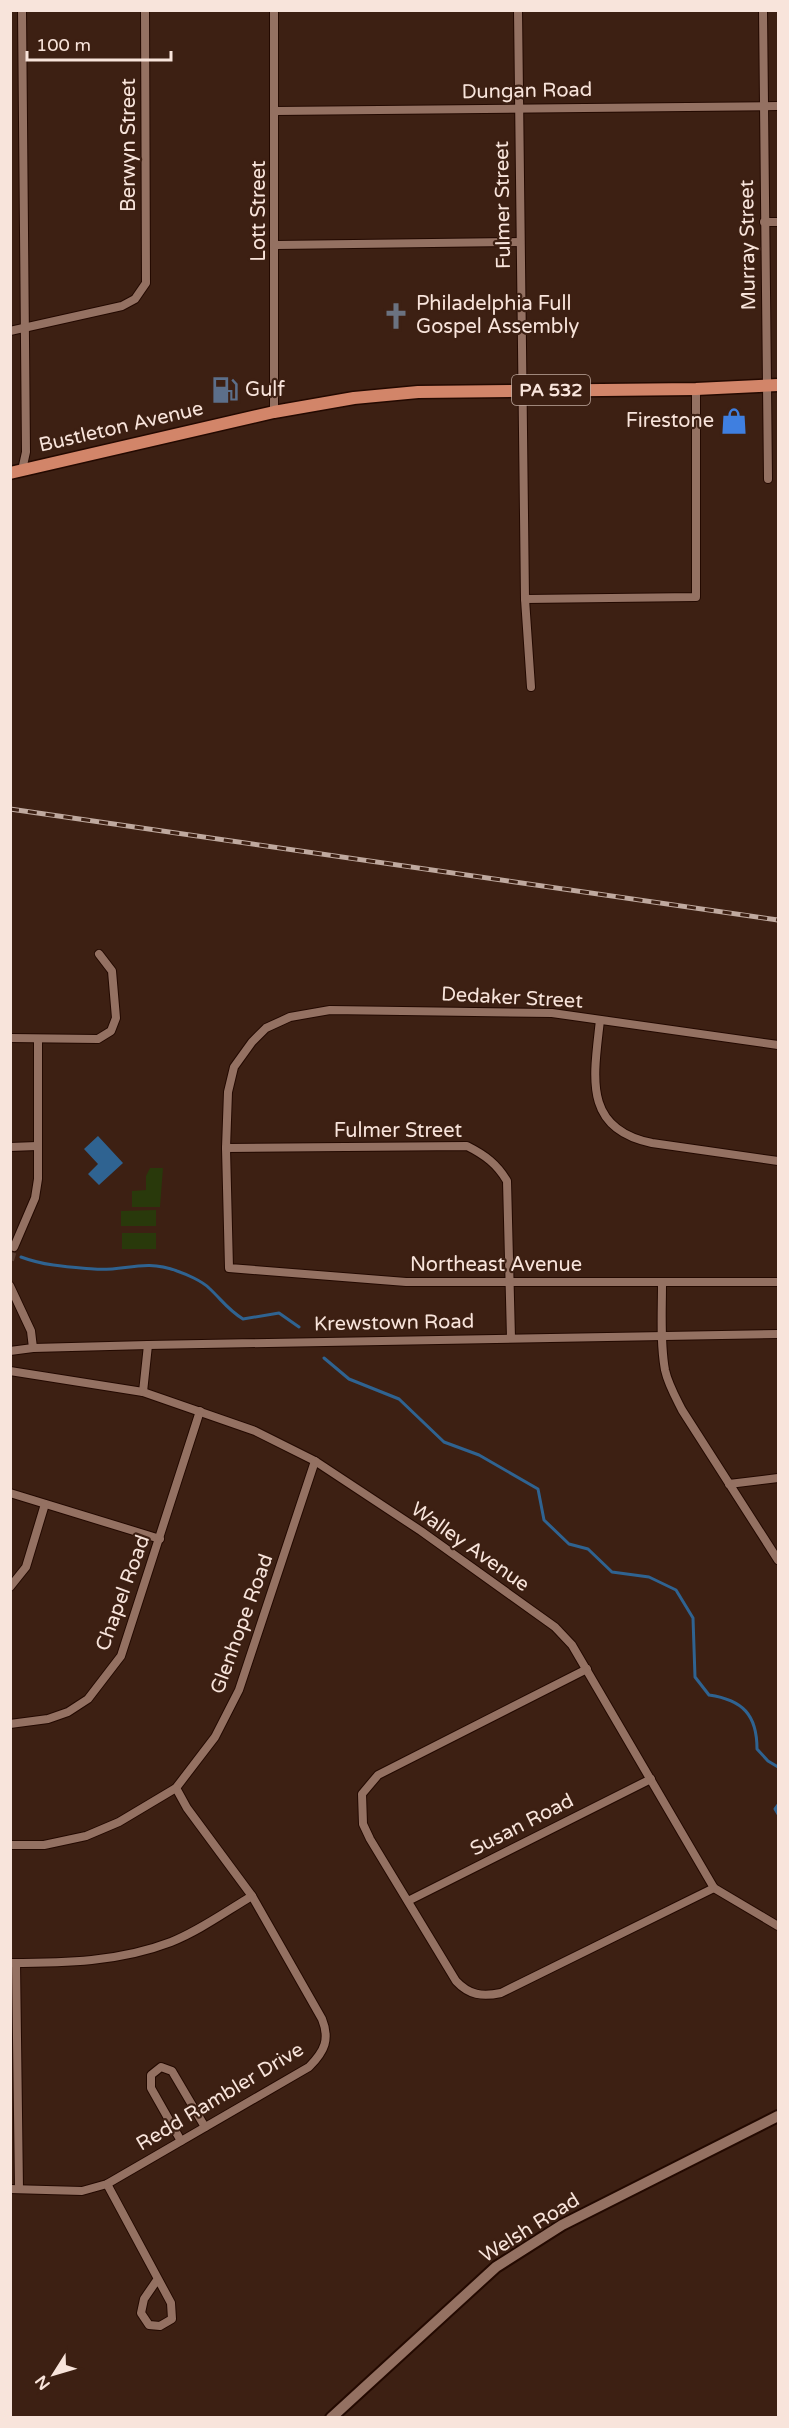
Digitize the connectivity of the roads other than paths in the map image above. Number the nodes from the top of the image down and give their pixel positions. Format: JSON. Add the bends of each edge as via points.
{"nodes":[{"id":1,"x":22,"y":10,"type":"edge"},
{"id":2,"x":145,"y":10,"type":"edge"},
{"id":3,"x":273,"y":10,"type":"edge"},
{"id":4,"x":518,"y":10,"type":"edge"},
{"id":5,"x":763,"y":10,"type":"edge"},
{"id":6,"x":763,"y":106,"type":"junction"},
{"id":7,"x":778,"y":106,"type":"edge"},
{"id":8,"x":519,"y":107,"type":"junction"},
{"id":9,"x":275,"y":111,"type":"junction"},
{"id":10,"x":10,"y":123,"type":"edge"},
{"id":11,"x":21,"y":123,"type":"junction"},
{"id":12,"x":764,"y":222,"type":"junction"},
{"id":13,"x":778,"y":222,"type":"edge"},
{"id":14,"x":520,"y":242,"type":"junction"},
{"id":15,"x":276,"y":245,"type":"junction"},
{"id":16,"x":24,"y":328,"type":"junction"},
{"id":17,"x":10,"y":331,"type":"edge"},
{"id":18,"x":772,"y":385,"type":"edge"},
{"id":19,"x":696,"y":389,"type":"junction"},
{"id":20,"x":522,"y":391,"type":"junction"},
{"id":21,"x":274,"y":412,"type":"junction"},
{"id":22,"x":16,"y":471,"type":"edge"},
{"id":23,"x":768,"y":479,"type":"dead end"},
{"id":24,"x":525,"y":599,"type":"junction"},
{"id":25,"x":531,"y":687,"type":"dead end"},
{"id":26,"x":99,"y":954,"type":"dead end"},
{"id":27,"x":600,"y":1020,"type":"junction"},
{"id":28,"x":10,"y":1038,"type":"edge"},
{"id":29,"x":38,"y":1040,"type":"junction"},
{"id":30,"x":778,"y":1045,"type":"edge"},
{"id":31,"x":37,"y":1146,"type":"junction"},
{"id":32,"x":10,"y":1147,"type":"edge"},
{"id":33,"x":226,"y":1148,"type":"junction"},
{"id":34,"x":778,"y":1161,"type":"edge"},
{"id":35,"x":14,"y":1247,"type":"dead end"},
{"id":36,"x":510,"y":1281,"type":"junction"},
{"id":37,"x":778,"y":1282,"type":"edge"},
{"id":38,"x":662,"y":1284,"type":"junction"},
{"id":39,"x":10,"y":1286,"type":"edge"},
{"id":40,"x":778,"y":1334,"type":"edge"},
{"id":41,"x":662,"y":1335,"type":"junction"},
{"id":42,"x":511,"y":1338,"type":"junction"},
{"id":43,"x":148,"y":1345,"type":"junction"},
{"id":44,"x":33,"y":1348,"type":"junction"},
{"id":45,"x":10,"y":1351,"type":"edge"},
{"id":46,"x":10,"y":1371,"type":"edge"},
{"id":47,"x":143,"y":1392,"type":"junction"},
{"id":48,"x":200,"y":1411,"type":"junction"},
{"id":49,"x":315,"y":1461,"type":"junction"},
{"id":50,"x":778,"y":1478,"type":"edge"},
{"id":51,"x":729,"y":1484,"type":"junction"},
{"id":52,"x":10,"y":1493,"type":"edge"},
{"id":53,"x":45,"y":1504,"type":"junction"},
{"id":54,"x":160,"y":1539,"type":"junction"},
{"id":55,"x":778,"y":1560,"type":"edge"},
{"id":56,"x":10,"y":1587,"type":"edge"},
{"id":57,"x":587,"y":1670,"type":"junction"},
{"id":58,"x":10,"y":1724,"type":"edge"},
{"id":59,"x":651,"y":1779,"type":"junction"},
{"id":60,"x":176,"y":1788,"type":"junction"},
{"id":61,"x":10,"y":1845,"type":"edge"},
{"id":62,"x":714,"y":1888,"type":"junction"},
{"id":63,"x":252,"y":1896,"type":"junction"},
{"id":64,"x":408,"y":1900,"type":"junction"},
{"id":65,"x":778,"y":1926,"type":"edge"},
{"id":66,"x":13,"y":1963,"type":"edge"},
{"id":67,"x":13,"y":2074,"type":"edge"},
{"id":68,"x":778,"y":2116,"type":"edge"},
{"id":69,"x":205,"y":2127,"type":"junction"},
{"id":70,"x":181,"y":2141,"type":"junction"},
{"id":71,"x":107,"y":2184,"type":"junction"},
{"id":72,"x":14,"y":2189,"type":"edge"},
{"id":73,"x":157,"y":2280,"type":"junction"},
{"id":74,"x":332,"y":2418,"type":"edge"}],
"edges":[{"from":1,"to":11,"type":"street"},
{"from":2,"to":16,"type":"street","name":"Berwyn Street","via":[[146,280],[135,299],[122,306]]},
{"from":3,"to":9,"type":"street","name":"Lott Street"},
{"from":4,"to":8,"type":"street","name":"Fulmer Street"},
{"from":5,"to":6,"type":"street","name":"Murray Street"},
{"from":6,"to":7,"type":"street","name":"Dungan Road"},
{"from":6,"to":8,"type":"street","name":"Dungan Road"},
{"from":6,"to":12,"type":"street","name":"Murray Street"},
{"from":8,"to":9,"type":"street","name":"Dungan Road"},
{"from":8,"to":14,"type":"street","name":"Fulmer Street"},
{"from":9,"to":15,"type":"street","name":"Lott Street"},
{"from":10,"to":11,"type":"street"},
{"from":11,"to":16,"type":"street"},
{"from":12,"to":13,"type":"street"},
{"from":12,"to":18,"type":"street","name":"Murray Street"},
{"from":14,"to":15,"type":"street"},
{"from":14,"to":20,"type":"street","name":"Fulmer Street"},
{"from":15,"to":21,"type":"street","name":"Lott Street"},
{"from":16,"to":17,"type":"street"},
{"from":16,"to":22,"type":"street","via":[[26,452]]},
{"from":18,"to":19,"type":"main road","name":"Bustleton Avenue","number":"PA 532"},
{"from":18,"to":23,"type":"street","name":"Murray Street"},
{"from":19,"to":20,"type":"main road","name":"Bustleton Avenue","number":"PA 532"},
{"from":19,"to":24,"type":"street","via":[[696,597]]},
{"from":20,"to":21,"type":"main road","name":"Bustleton Avenue","number":"PA 532","via":[[383,395]]},
{"from":20,"to":24,"type":"street","name":"Fulmer Street"},
{"from":21,"to":22,"type":"main road","name":"Bustleton Avenue","number":"PA 532"},
{"from":24,"to":25,"type":"street","name":"Fulmer Street"},
{"from":26,"to":29,"type":"street","via":[[112,971],[116,1018],[111,1031],[98,1039]]},
{"from":27,"to":30,"type":"street","name":"Dedaker Street"},
{"from":27,"to":33,"type":"street","name":"Dedaker Street","via":[[552,1013],[375,1010],[305,1013],[280,1021],[266,1028],[234,1067],[228,1092]]},
{"from":27,"to":34,"type":"street","via":[[594,1072],[597,1103],[617,1131],[652,1143]]},
{"from":28,"to":29,"type":"street"},
{"from":29,"to":31,"type":"street"},
{"from":31,"to":32,"type":"street"},
{"from":31,"to":35,"type":"street","via":[[35,1198]]},
{"from":33,"to":36,"type":"street","name":"Fulmer Street","via":[[467,1146],[492,1161],[507,1181]]},
{"from":33,"to":36,"type":"street","name":"Northeast Avenue","via":[[229,1268],[406,1281]]},
{"from":36,"to":38,"type":"street","name":"Northeast Avenue"},
{"from":36,"to":42,"type":"street","name":"Fulmer Street"},
{"from":37,"to":38,"type":"street","name":"Northeast Avenue"},
{"from":38,"to":41,"type":"street"},
{"from":39,"to":44,"type":"street","via":[[31,1331]]},
{"from":40,"to":41,"type":"street","name":"Krewstown Road"},
{"from":41,"to":42,"type":"street","name":"Krewstown Road"},
{"from":41,"to":51,"type":"street","via":[[666,1372],[682,1410]]},
{"from":42,"to":43,"type":"street","name":"Krewstown Road"},
{"from":43,"to":44,"type":"street","name":"Krewstown Road"},
{"from":43,"to":47,"type":"street"},
{"from":44,"to":45,"type":"street","name":"Krewstown Road"},
{"from":46,"to":47,"type":"street","name":"Walley Avenue"},
{"from":47,"to":48,"type":"street","name":"Walley Avenue"},
{"from":48,"to":49,"type":"street","name":"Walley Avenue","via":[[255,1431]]},
{"from":48,"to":54,"type":"street","name":"Chapel Road"},
{"from":49,"to":57,"type":"street","name":"Walley Avenue","via":[[555,1627]]},
{"from":49,"to":60,"type":"street","name":"Glenhope Road","via":[[239,1690],[215,1737]]},
{"from":50,"to":51,"type":"street"},
{"from":51,"to":55,"type":"street"},
{"from":52,"to":53,"type":"street"},
{"from":53,"to":54,"type":"street"},
{"from":53,"to":56,"type":"street","via":[[27,1567]]},
{"from":54,"to":58,"type":"street","name":"Chapel Road","via":[[121,1656],[88,1699],[48,1719]]},
{"from":57,"to":59,"type":"street","name":"Walley Avenue"},
{"from":57,"to":64,"type":"street","via":[[378,1775],[362,1794],[363,1824]]},
{"from":59,"to":62,"type":"street","name":"Walley Avenue"},
{"from":59,"to":64,"type":"street","name":"Susan Road"},
{"from":60,"to":61,"type":"street","name":"Glenhope Road","via":[[119,1822],[86,1836],[44,1845]]},
{"from":60,"to":63,"type":"street","name":"Redd Rambler Drive"},
{"from":62,"to":64,"type":"street","via":[[488,1996],[466,1991],[446,1966]]},
{"from":62,"to":65,"type":"street","name":"Walley Avenue"},
{"from":63,"to":66,"type":"street","via":[[172,1941],[131,1955],[102,1960]]},
{"from":63,"to":69,"type":"street","name":"Redd Rambler Drive","via":[[328,2034],[309,2067]]},
{"from":66,"to":67,"type":"street"},
{"from":67,"to":72,"type":"street"},
{"from":68,"to":74,"type":"main road","name":"Welsh Road","via":[[562,2225],[496,2267]]},
{"from":69,"to":70,"type":"street","name":"Redd Rambler Drive"},
{"from":69,"to":70,"type":"street","via":[[172,2071],[161,2067],[151,2074],[151,2088]]},
{"from":70,"to":71,"type":"street","name":"Redd Rambler Drive"},
{"from":71,"to":72,"type":"street","name":"Redd Rambler Drive","via":[[82,2191]]},
{"from":71,"to":73,"type":"street"},
{"from":73,"to":73,"type":"street","via":[[171,2303],[172,2319],[160,2326],[149,2325],[141,2313],[144,2299]]}]}
